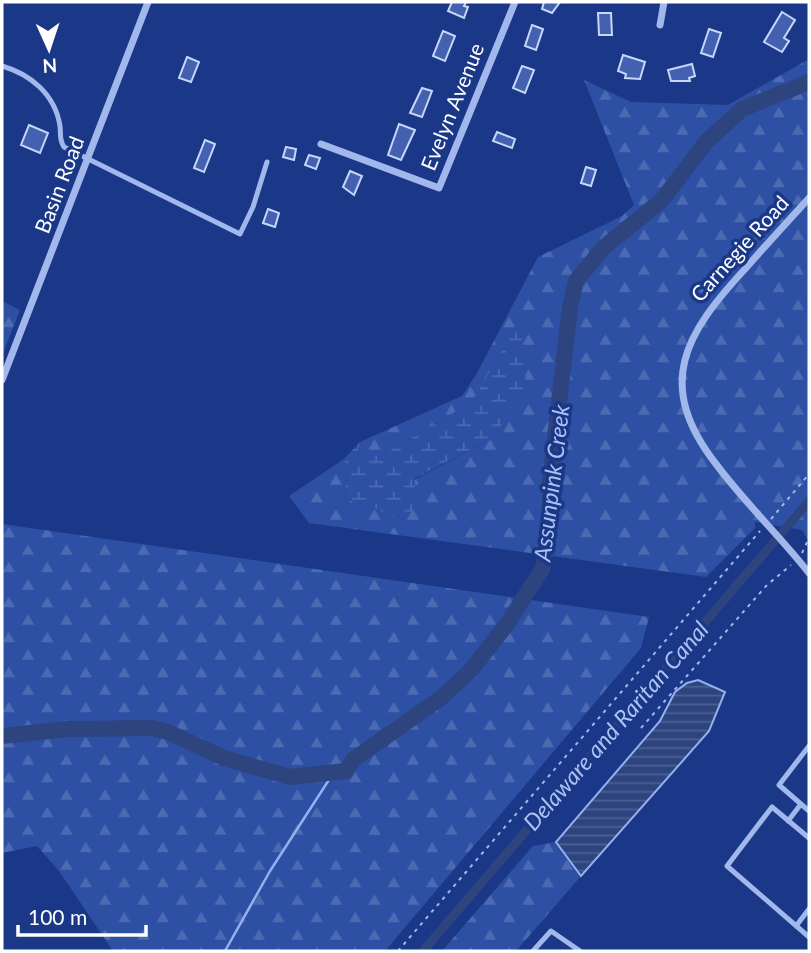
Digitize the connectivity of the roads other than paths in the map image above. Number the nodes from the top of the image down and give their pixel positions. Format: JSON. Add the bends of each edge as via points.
{"nodes":[{"id":1,"x":148,"y":2,"type":"edge"},
{"id":2,"x":515,"y":2,"type":"edge"},
{"id":3,"x":664,"y":2,"type":"edge"},
{"id":4,"x":660,"y":25,"type":"dead end"},
{"id":5,"x":2,"y":66,"type":"edge"},
{"id":6,"x":321,"y":144,"type":"dead end"},
{"id":7,"x":89,"y":159,"type":"junction"},
{"id":8,"x":267,"y":162,"type":"dead end"},
{"id":9,"x":809,"y":198,"type":"edge"},
{"id":10,"x":2,"y":380,"type":"edge"},
{"id":11,"x":809,"y":572,"type":"edge"},
{"id":12,"x":809,"y":746,"type":"edge"},
{"id":13,"x":801,"y":804,"type":"junction"},
{"id":14,"x":809,"y":811,"type":"edge"},
{"id":15,"x":788,"y":821,"type":"junction"},
{"id":16,"x":809,"y":838,"type":"edge"},
{"id":17,"x":809,"y":909,"type":"edge"},
{"id":18,"x":796,"y":926,"type":"junction"},
{"id":19,"x":809,"y":937,"type":"edge"},
{"id":20,"x":533,"y":951,"type":"edge"},
{"id":21,"x":580,"y":951,"type":"edge"}],
"edges":[{"from":1,"to":7,"type":"street","name":"Basin Road"},
{"from":2,"to":6,"type":"street","name":"Evelyn Avenue","via":[[439,188]]},
{"from":3,"to":4,"type":"street"},
{"from":5,"to":7,"type":"lane","via":[[37,83],[56,114],[61,144]]},
{"from":7,"to":8,"type":"lane","via":[[240,234]]},
{"from":7,"to":10,"type":"street","name":"Basin Road"},
{"from":9,"to":11,"type":"street","name":"Carnegie Road","via":[[710,307],[694,332],[684,361],[685,405],[700,441]]},
{"from":12,"to":13,"type":"lane","via":[[779,785]]},
{"from":13,"to":14,"type":"lane"},
{"from":13,"to":15,"type":"lane"},
{"from":15,"to":16,"type":"lane"},
{"from":15,"to":18,"type":"lane","via":[[772,807],[727,866]]},
{"from":17,"to":18,"type":"lane"},
{"from":18,"to":19,"type":"lane"},
{"from":20,"to":21,"type":"lane","via":[[551,931]]}]}
